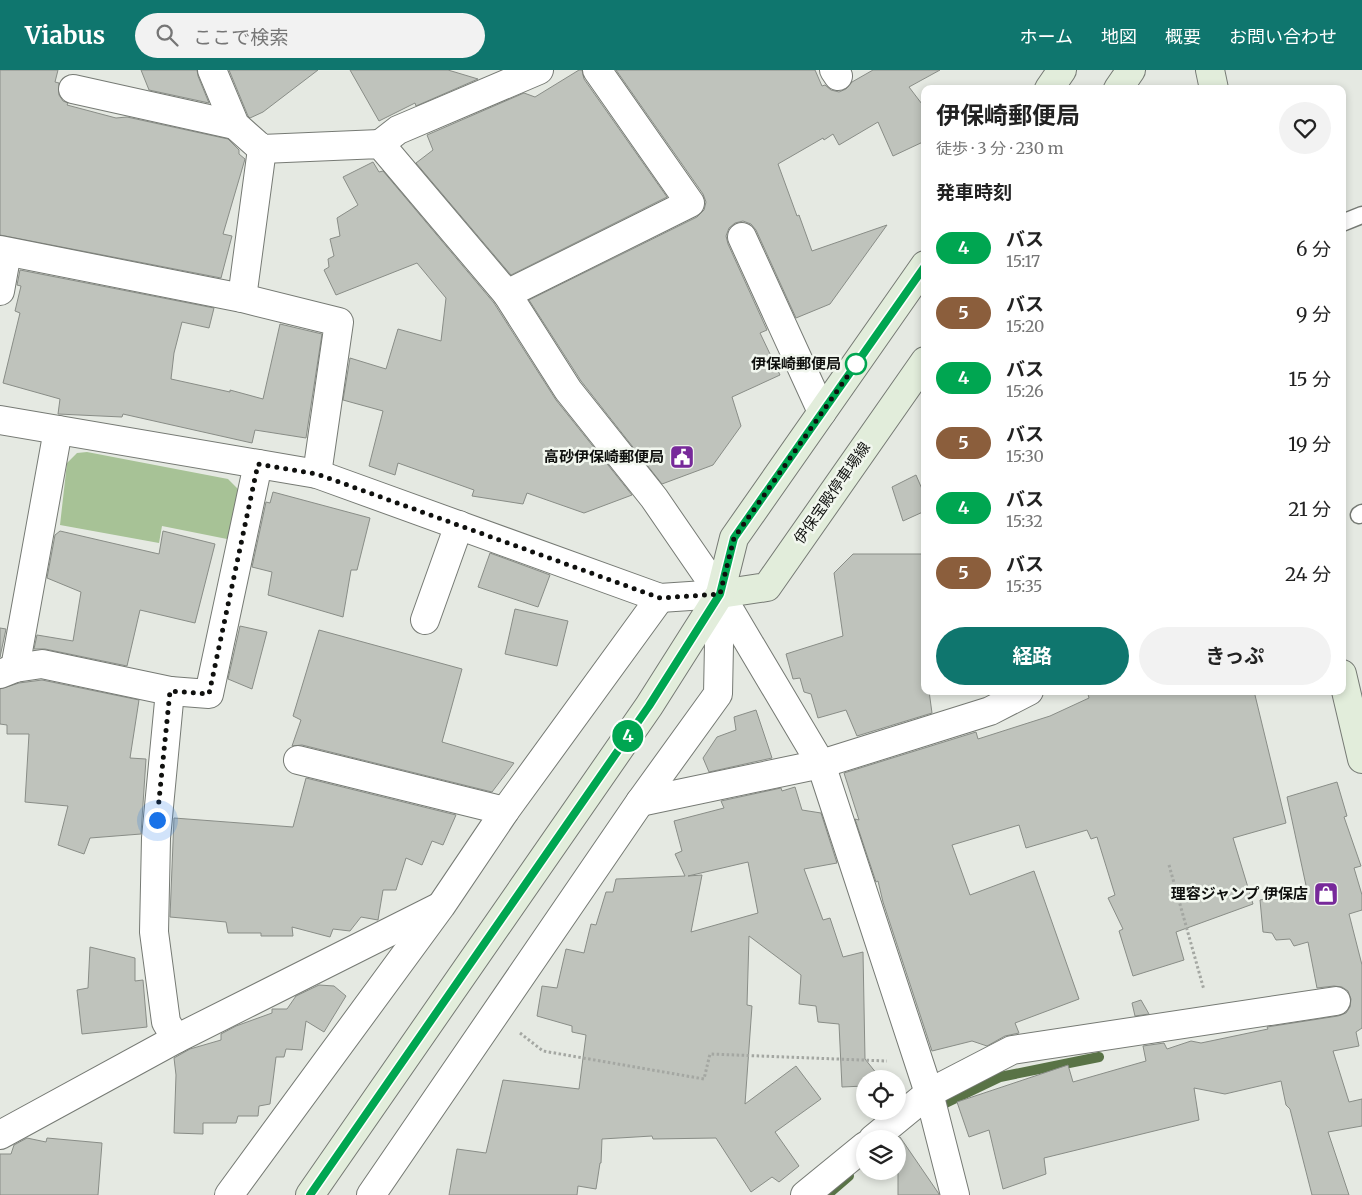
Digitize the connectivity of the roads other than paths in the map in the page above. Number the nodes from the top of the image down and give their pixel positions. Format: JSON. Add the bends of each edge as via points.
{"nodes":[{"id":1,"x":212,"y":70,"type":"edge"},
{"id":2,"x":539,"y":70,"type":"edge"},
{"id":3,"x":597,"y":70,"type":"edge"},
{"id":4,"x":1062,"y":70,"type":"edge"},
{"id":5,"x":1131,"y":70,"type":"edge"},
{"id":6,"x":1210,"y":70,"type":"edge"},
{"id":7,"x":1052,"y":85,"type":"edge"},
{"id":8,"x":1121,"y":85,"type":"edge"},
{"id":9,"x":1213,"y":85,"type":"edge"},
{"id":10,"x":73,"y":89,"type":"dead end"},
{"id":11,"x":235,"y":125,"type":"junction"},
{"id":12,"x":380,"y":144,"type":"junction"},
{"id":13,"x":262,"y":148,"type":"junction"},
{"id":14,"x":1362,"y":215,"type":"edge"},
{"id":15,"x":1362,"y":219,"type":"edge"},
{"id":16,"x":1346,"y":221,"type":"edge"},
{"id":17,"x":742,"y":237,"type":"dead end"},
{"id":18,"x":4,"y":251,"type":"edge"},
{"id":19,"x":921,"y":272,"type":"edge"},
{"id":20,"x":0,"y":291,"type":"edge"},
{"id":21,"x":507,"y":294,"type":"junction"},
{"id":22,"x":242,"y":298,"type":"junction"},
{"id":23,"x":921,"y":367,"type":"edge"},
{"id":24,"x":822,"y":412,"type":"junction"},
{"id":25,"x":0,"y":420,"type":"edge"},
{"id":26,"x":58,"y":430,"type":"junction"},
{"id":27,"x":258,"y":464,"type":"junction"},
{"id":28,"x":317,"y":474,"type":"junction"},
{"id":29,"x":459,"y":525,"type":"junction"},
{"id":30,"x":720,"y":594,"type":"junction"},
{"id":31,"x":660,"y":598,"type":"junction"},
{"id":32,"x":425,"y":620,"type":"dead end"},
{"id":33,"x":8,"y":671,"type":"edge"},
{"id":34,"x":170,"y":691,"type":"junction"},
{"id":35,"x":1346,"y":691,"type":"edge"},
{"id":36,"x":1021,"y":695,"type":"edge"},
{"id":37,"x":1362,"y":759,"type":"edge"},
{"id":38,"x":298,"y":760,"type":"dead end"},
{"id":39,"x":821,"y":764,"type":"junction"},
{"id":40,"x":640,"y":802,"type":"junction"},
{"id":41,"x":505,"y":811,"type":"junction"},
{"id":42,"x":441,"y":906,"type":"junction"},
{"id":43,"x":1336,"y":1001,"type":"dead end"},
{"id":44,"x":176,"y":1039,"type":"junction"},
{"id":45,"x":929,"y":1093,"type":"junction"},
{"id":46,"x":884,"y":1130,"type":"edge"},
{"id":47,"x":0,"y":1135,"type":"edge"},
{"id":48,"x":856,"y":1153,"type":"edge"},
{"id":49,"x":229,"y":1195,"type":"edge"},
{"id":50,"x":310,"y":1195,"type":"edge"},
{"id":51,"x":371,"y":1195,"type":"edge"},
{"id":52,"x":805,"y":1195,"type":"edge"},
{"id":53,"x":955,"y":1195,"type":"edge"}],
"edges":[{"from":1,"to":11,"type":"street"},
{"from":2,"to":12,"type":"street","via":[[398,130]]},
{"from":3,"to":21,"type":"street","via":[[690,203]]},
{"from":4,"to":7,"type":"main road"},
{"from":5,"to":8,"type":"main road"},
{"from":6,"to":9,"type":"main road"},
{"from":10,"to":11,"type":"street"},
{"from":11,"to":13,"type":"street"},
{"from":12,"to":13,"type":"street"},
{"from":12,"to":21,"type":"street"},
{"from":13,"to":22,"type":"street"},
{"from":14,"to":15,"type":"lane"},
{"from":14,"to":16,"type":"lane"},
{"from":17,"to":24,"type":"street"},
{"from":18,"to":20,"type":"street"},
{"from":18,"to":22,"type":"street"},
{"from":19,"to":24,"type":"main road"},
{"from":21,"to":30,"type":"street","via":[[568,390],[654,498]]},
{"from":22,"to":28,"type":"street","via":[[339,322]]},
{"from":23,"to":30,"type":"main road","name":"伊保宝殿停車場線","via":[[767,587]]},
{"from":24,"to":30,"type":"main road","via":[[734,538]]},
{"from":25,"to":26,"type":"street"},
{"from":26,"to":27,"type":"street"},
{"from":26,"to":33,"type":"street"},
{"from":27,"to":28,"type":"street"},
{"from":27,"to":34,"type":"street","via":[[209,694]]},
{"from":28,"to":29,"type":"street"},
{"from":29,"to":31,"type":"street"},
{"from":29,"to":32,"type":"street"},
{"from":30,"to":31,"type":"street"},
{"from":30,"to":39,"type":"street"},
{"from":30,"to":40,"type":"street","via":[[718,694]]},
{"from":30,"to":50,"type":"main road","via":[[649,706]]},
{"from":31,"to":41,"type":"street"},
{"from":33,"to":34,"type":"street","via":[[42,664]]},
{"from":34,"to":44,"type":"street","via":[[156,838],[154,932],[166,1022]]},
{"from":35,"to":37,"type":"main road"},
{"from":36,"to":39,"type":"street","via":[[990,711]]},
{"from":38,"to":41,"type":"street"},
{"from":39,"to":40,"type":"street"},
{"from":39,"to":45,"type":"street"},
{"from":40,"to":51,"type":"street"},
{"from":41,"to":42,"type":"street"},
{"from":42,"to":44,"type":"street"},
{"from":42,"to":49,"type":"street"},
{"from":43,"to":45,"type":"street","via":[[1012,1050]]},
{"from":44,"to":47,"type":"street"},
{"from":45,"to":46,"type":"street"},
{"from":45,"to":53,"type":"street"},
{"from":48,"to":52,"type":"street"}]}
